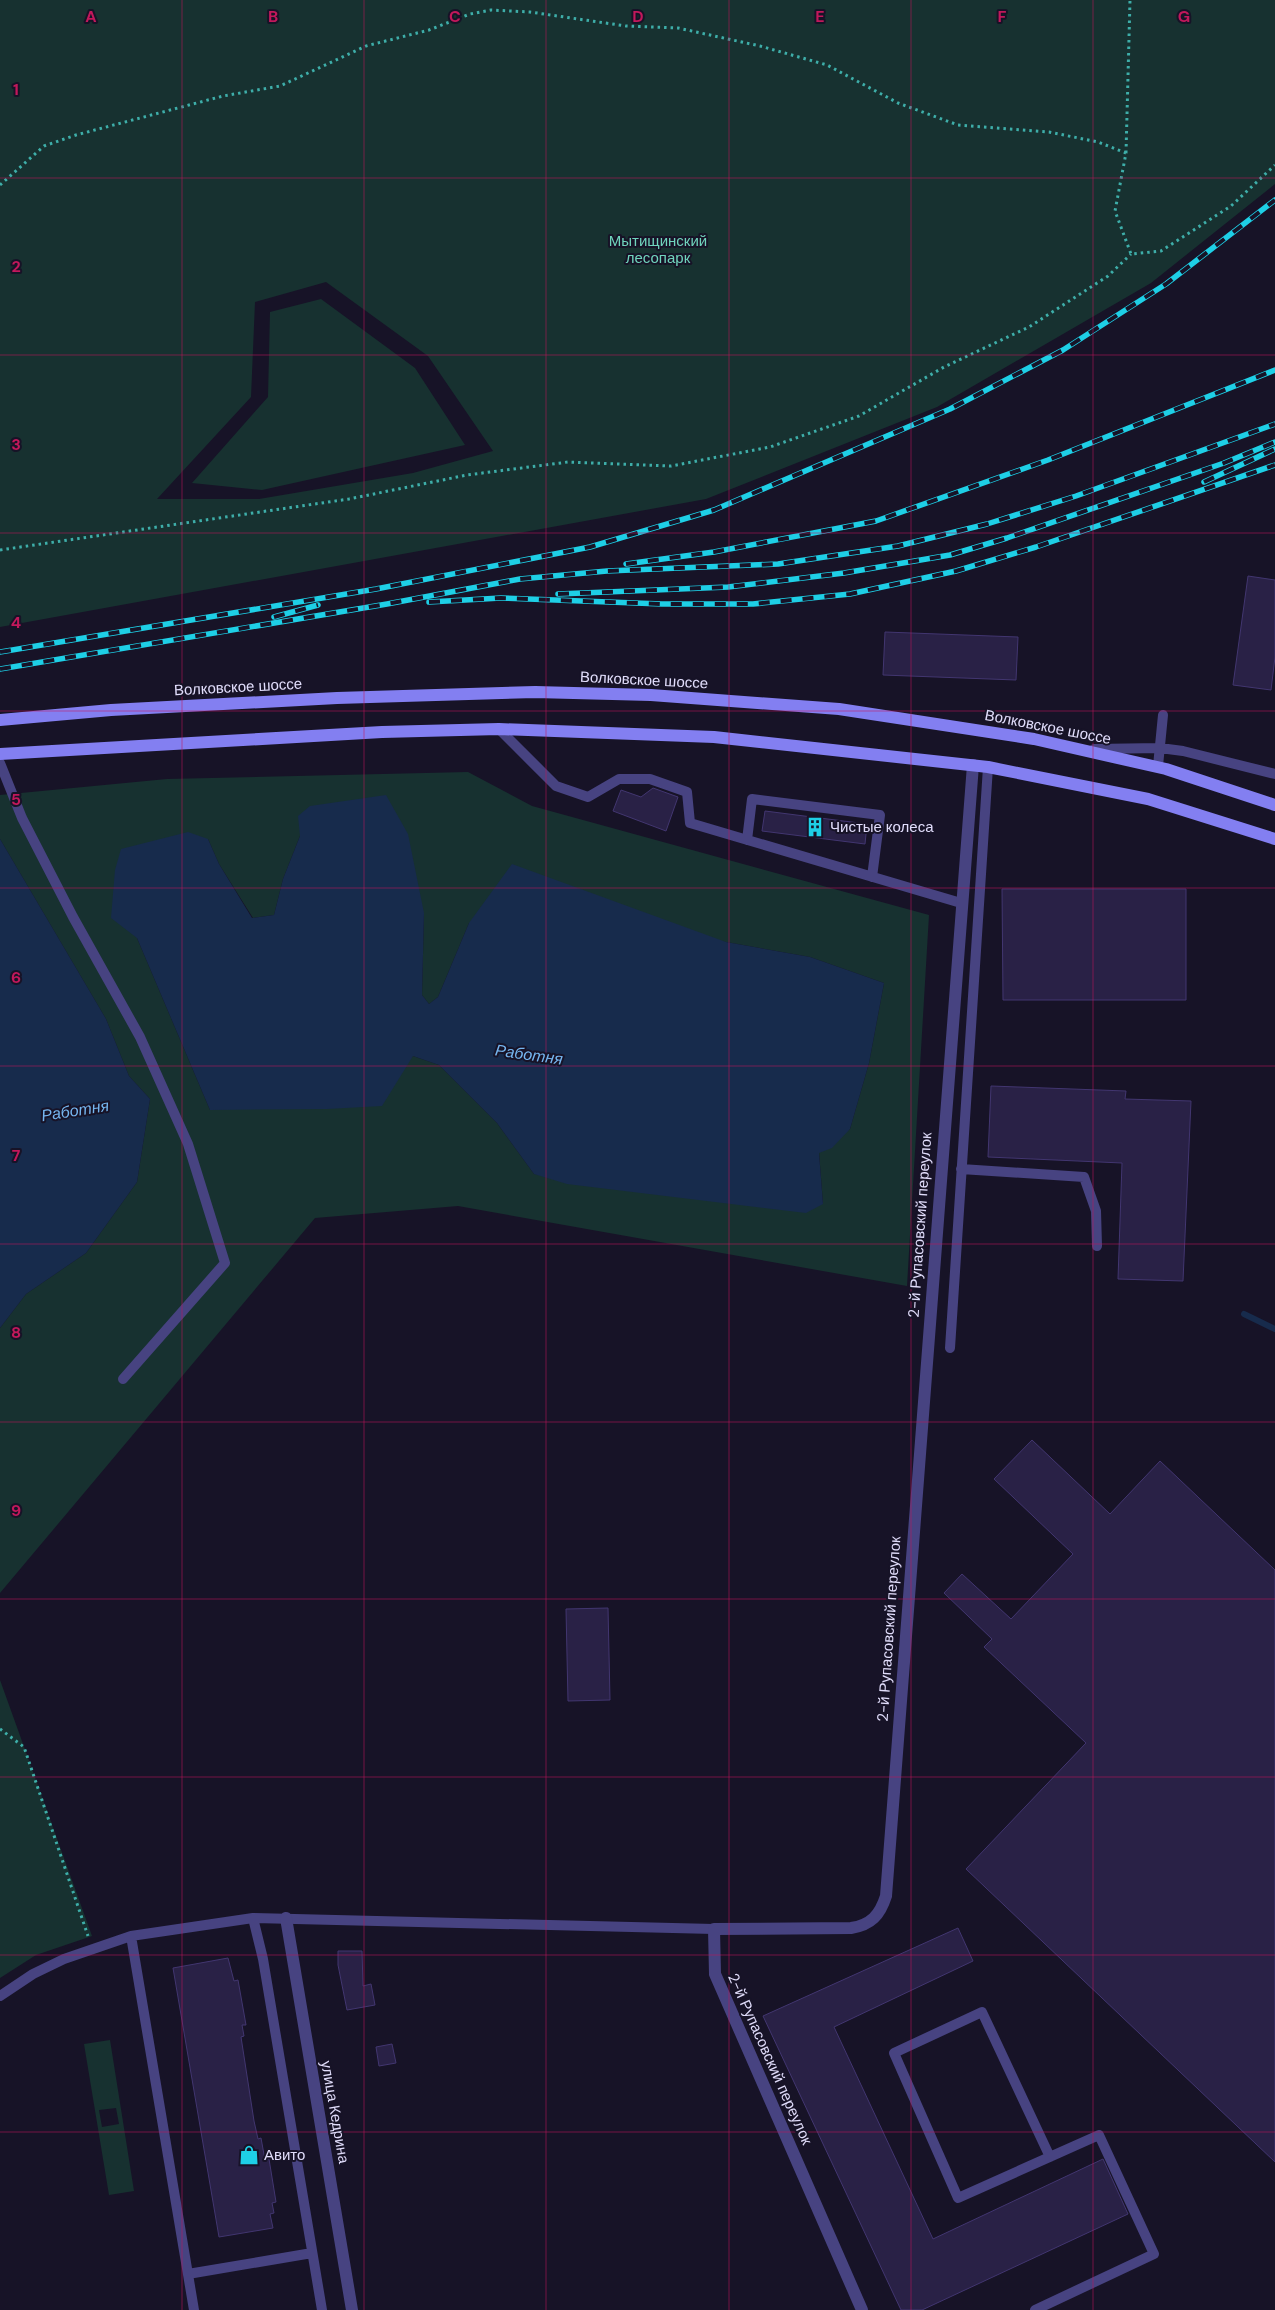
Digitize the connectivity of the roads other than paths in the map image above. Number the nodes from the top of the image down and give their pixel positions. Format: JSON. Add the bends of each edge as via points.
{"nodes":[{"id":1,"x":1163,"y":715,"type":"dead end"},
{"id":2,"x":0,"y":720,"type":"edge"},
{"id":3,"x":499,"y":728,"type":"junction"},
{"id":4,"x":1160,"y":748,"type":"junction"},
{"id":5,"x":1084,"y":750,"type":"junction"},
{"id":6,"x":0,"y":754,"type":"edge"},
{"id":7,"x":0,"y":763,"type":"edge"},
{"id":8,"x":973,"y":766,"type":"junction"},
{"id":9,"x":1158,"y":766,"type":"junction"},
{"id":10,"x":988,"y":768,"type":"junction"},
{"id":11,"x":1275,"y":774,"type":"edge"},
{"id":12,"x":1275,"y":805,"type":"edge"},
{"id":13,"x":1275,"y":839,"type":"edge"},
{"id":14,"x":747,"y":840,"type":"junction"},
{"id":15,"x":872,"y":877,"type":"junction"},
{"id":16,"x":960,"y":903,"type":"junction"},
{"id":17,"x":961,"y":1169,"type":"junction"},
{"id":18,"x":1097,"y":1246,"type":"dead end"},
{"id":19,"x":950,"y":1348,"type":"dead end"},
{"id":20,"x":123,"y":1378,"type":"dead end"},
{"id":21,"x":252,"y":1918,"type":"junction"},
{"id":22,"x":286,"y":1918,"type":"junction"},
{"id":23,"x":714,"y":1929,"type":"junction"},
{"id":24,"x":132,"y":1936,"type":"junction"},
{"id":25,"x":0,"y":1996,"type":"edge"},
{"id":26,"x":1050,"y":2157,"type":"junction"},
{"id":27,"x":312,"y":2253,"type":"junction"},
{"id":28,"x":188,"y":2274,"type":"junction"},
{"id":29,"x":194,"y":2310,"type":"edge"},
{"id":30,"x":322,"y":2310,"type":"edge"},
{"id":31,"x":352,"y":2310,"type":"edge"},
{"id":32,"x":862,"y":2310,"type":"edge"},
{"id":33,"x":1035,"y":2310,"type":"edge"}],
"edges":[{"from":1,"to":4,"type":"lane"},
{"from":2,"to":5,"type":"main road","name":"Волковское шоссе","via":[[111,710],[338,698],[535,692],[651,695],[839,709],[1034,739]]},
{"from":3,"to":6,"type":"main road"},
{"from":3,"to":8,"type":"main road","via":[[746,739]]},
{"from":3,"to":14,"type":"lane","via":[[556,786],[588,797],[619,779],[650,779],[687,792],[690,823]]},
{"from":4,"to":5,"type":"lane"},
{"from":4,"to":9,"type":"lane"},
{"from":4,"to":11,"type":"lane"},
{"from":5,"to":9,"type":"main road","name":"Волковское шоссе"},
{"from":7,"to":20,"type":"lane","via":[[22,818],[140,1037],[164,1090],[188,1144],[225,1263]]},
{"from":8,"to":10,"type":"main road"},
{"from":8,"to":16,"type":"street","name":"2-й Рупасовский переулок"},
{"from":9,"to":12,"type":"main road","name":"Волковское шоссе"},
{"from":10,"to":13,"type":"main road","via":[[1148,799]]},
{"from":10,"to":17,"type":"lane"},
{"from":14,"to":15,"type":"lane"},
{"from":14,"to":15,"type":"lane","via":[[752,799],[880,815]]},
{"from":15,"to":16,"type":"lane"},
{"from":16,"to":23,"type":"street","name":"2-й Рупасовский переулок","via":[[886,1896],[876,1917],[866,1926]]},
{"from":17,"to":18,"type":"lane","via":[[1084,1177],[1096,1211]]},
{"from":17,"to":19,"type":"lane"},
{"from":21,"to":22,"type":"lane"},
{"from":21,"to":24,"type":"lane"},
{"from":21,"to":27,"type":"lane","via":[[263,1959]]},
{"from":22,"to":23,"type":"lane"},
{"from":22,"to":31,"type":"street","name":"улица Кедрина"},
{"from":23,"to":32,"type":"street","name":"2-й Рупасовский переулок","via":[[715,1974]]},
{"from":24,"to":25,"type":"lane","via":[[64,1959],[33,1974]]},
{"from":24,"to":28,"type":"lane"},
{"from":26,"to":26,"type":"lane","via":[[982,2012],[894,2053],[958,2198]]},
{"from":26,"to":33,"type":"lane","via":[[1099,2135],[1154,2254]]},
{"from":27,"to":28,"type":"lane"},
{"from":27,"to":30,"type":"lane"},
{"from":28,"to":29,"type":"lane"}]}
